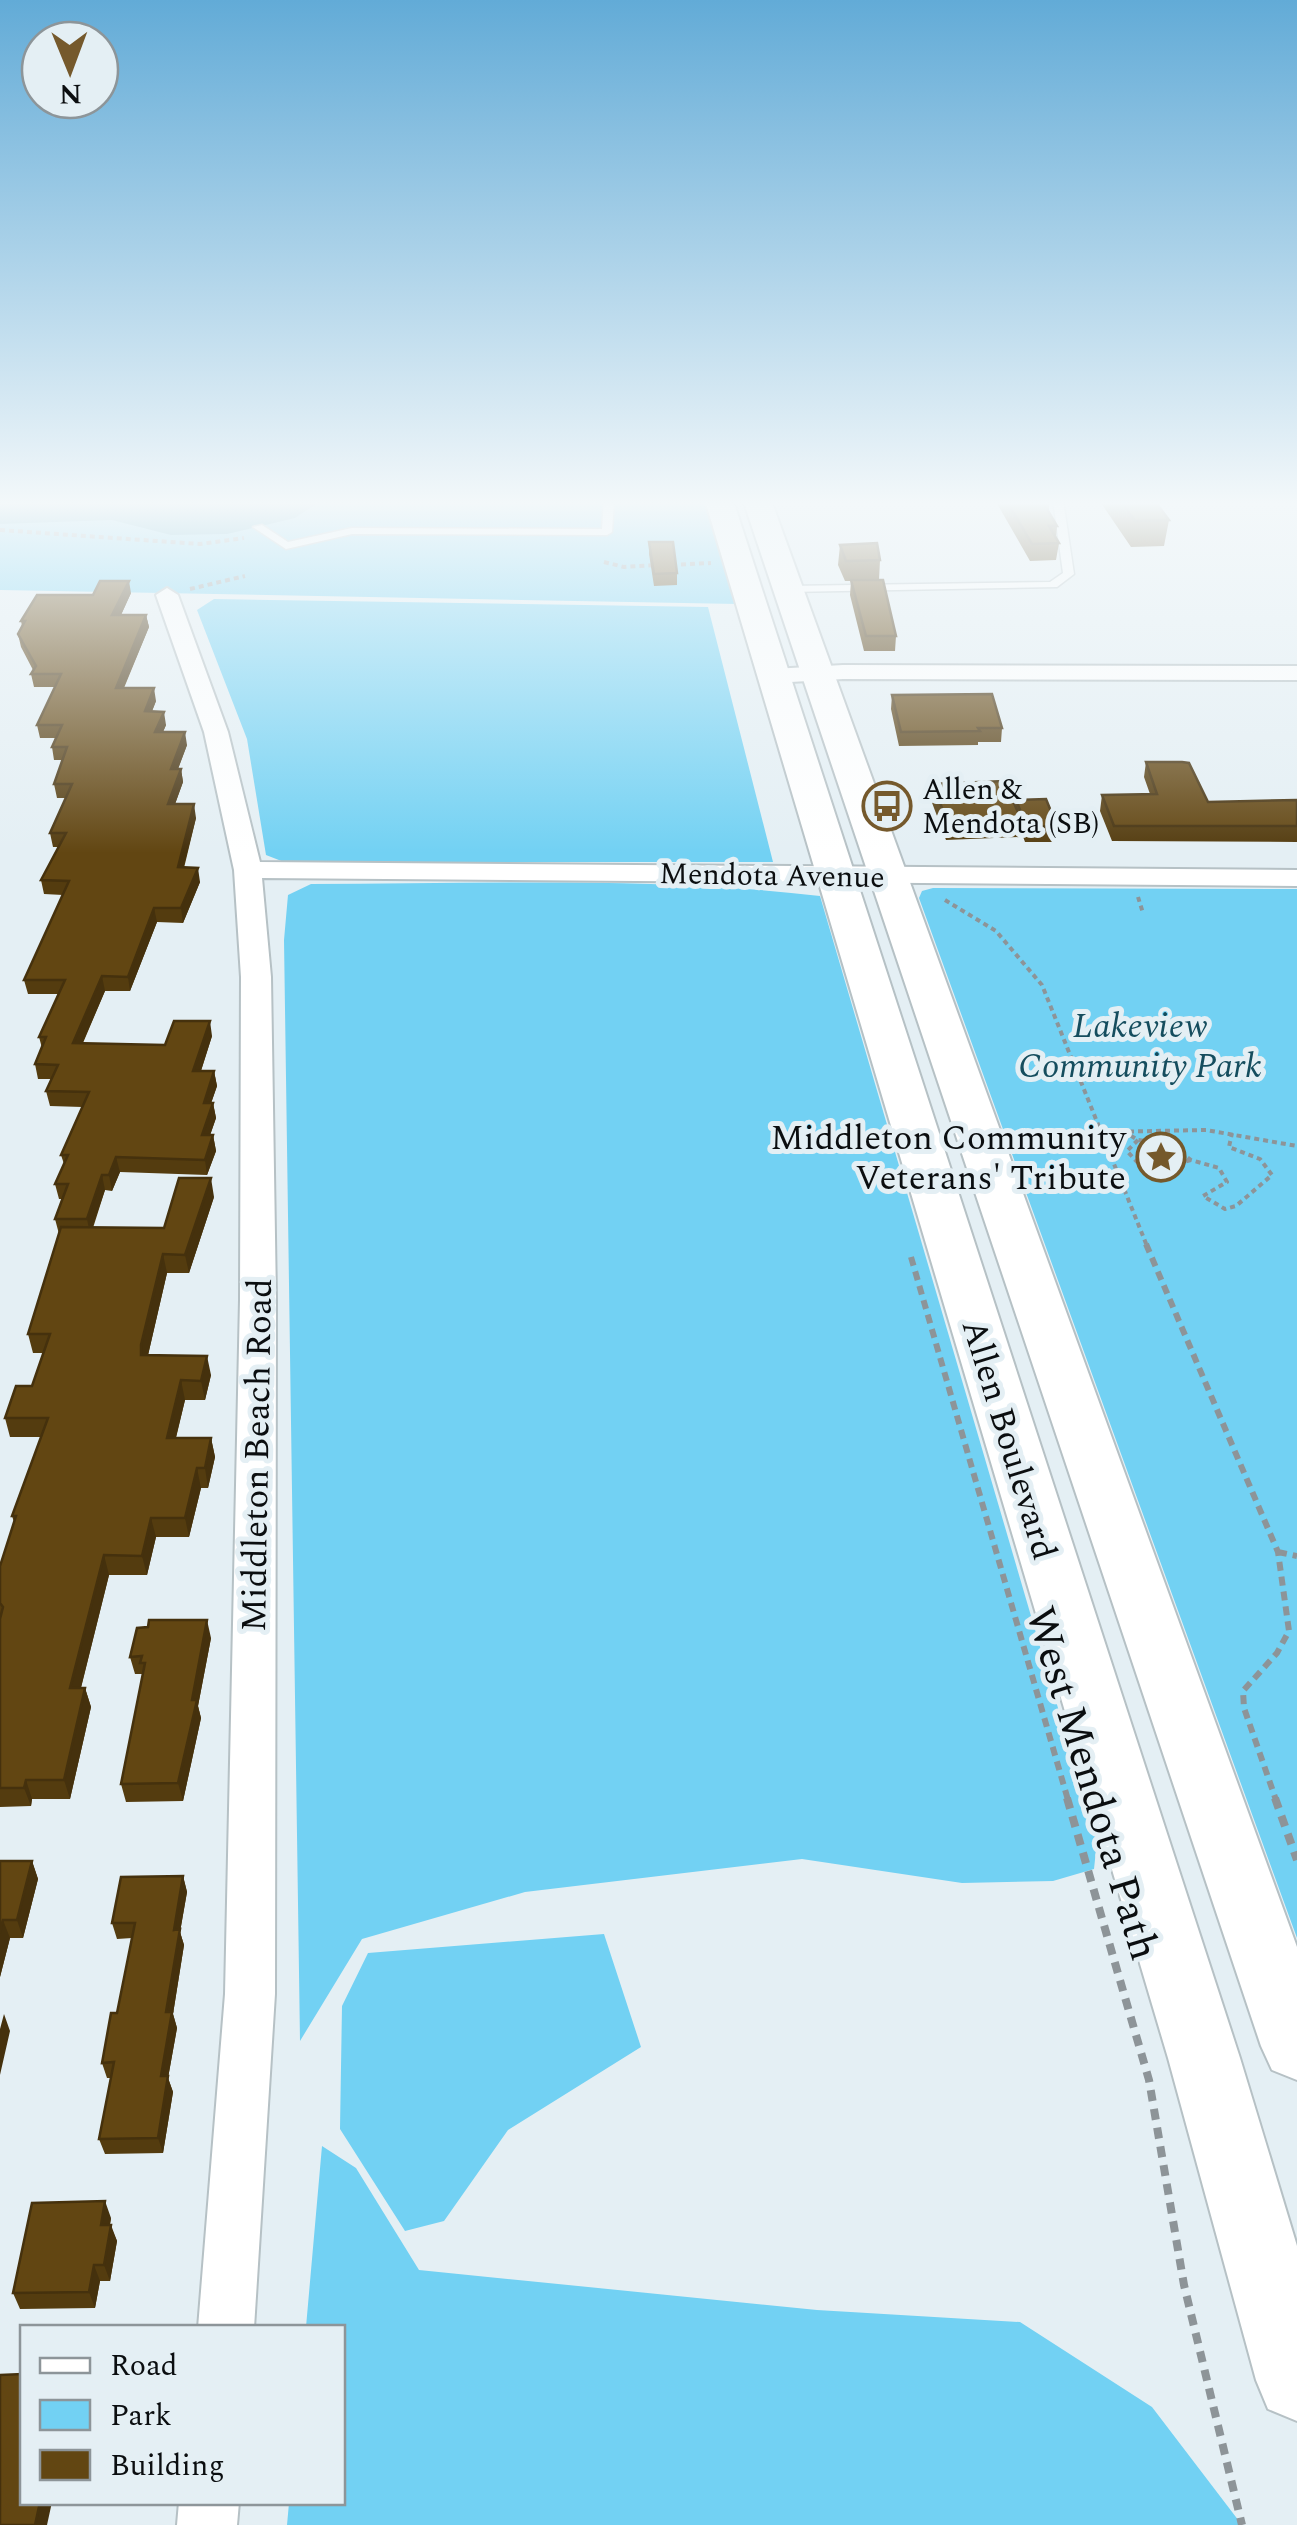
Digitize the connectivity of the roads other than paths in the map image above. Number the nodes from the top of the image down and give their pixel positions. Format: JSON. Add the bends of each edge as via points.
{"nodes":[{"id":1,"x":175,"y":618,"type":"edge"},
{"id":2,"x":755,"y":618,"type":"edge"},
{"id":3,"x":798,"y":618,"type":"edge"},
{"id":4,"x":1297,"y":673,"type":"edge"},
{"id":5,"x":820,"y":679,"type":"junction"},
{"id":6,"x":775,"y":681,"type":"junction"},
{"id":7,"x":1297,"y":686,"type":"edge"},
{"id":8,"x":248,"y":870,"type":"junction"},
{"id":9,"x":864,"y":877,"type":"junction"},
{"id":10,"x":1297,"y":878,"type":"edge"},
{"id":11,"x":1297,"y":2046,"type":"edge"},
{"id":12,"x":226,"y":2325,"type":"edge"},
{"id":13,"x":1297,"y":2380,"type":"edge"}],
"edges":[{"from":1,"to":8,"type":"street","name":"Middleton Beach Road","via":[[216,732]]},
{"from":2,"to":6,"type":"main road","name":"Allen Boulevard"},
{"from":3,"to":5,"type":"main road","name":"Allen Boulevard"},
{"from":4,"to":5,"type":"street"},
{"from":5,"to":6,"type":"street"},
{"from":5,"to":7,"type":"street"},
{"from":5,"to":9,"type":"main road","name":"Allen Boulevard"},
{"from":6,"to":9,"type":"main road","name":"Allen Boulevard"},
{"from":8,"to":9,"type":"street","name":"Mendota Avenue"},
{"from":8,"to":12,"type":"street","name":"Middleton Beach Road","via":[[256,978],[258,1300],[250,1994]]},
{"from":9,"to":10,"type":"street","name":"Mendota Avenue"},
{"from":9,"to":11,"type":"main road","name":"Allen Boulevard"},
{"from":9,"to":13,"type":"main road","name":"Allen Boulevard"}]}
